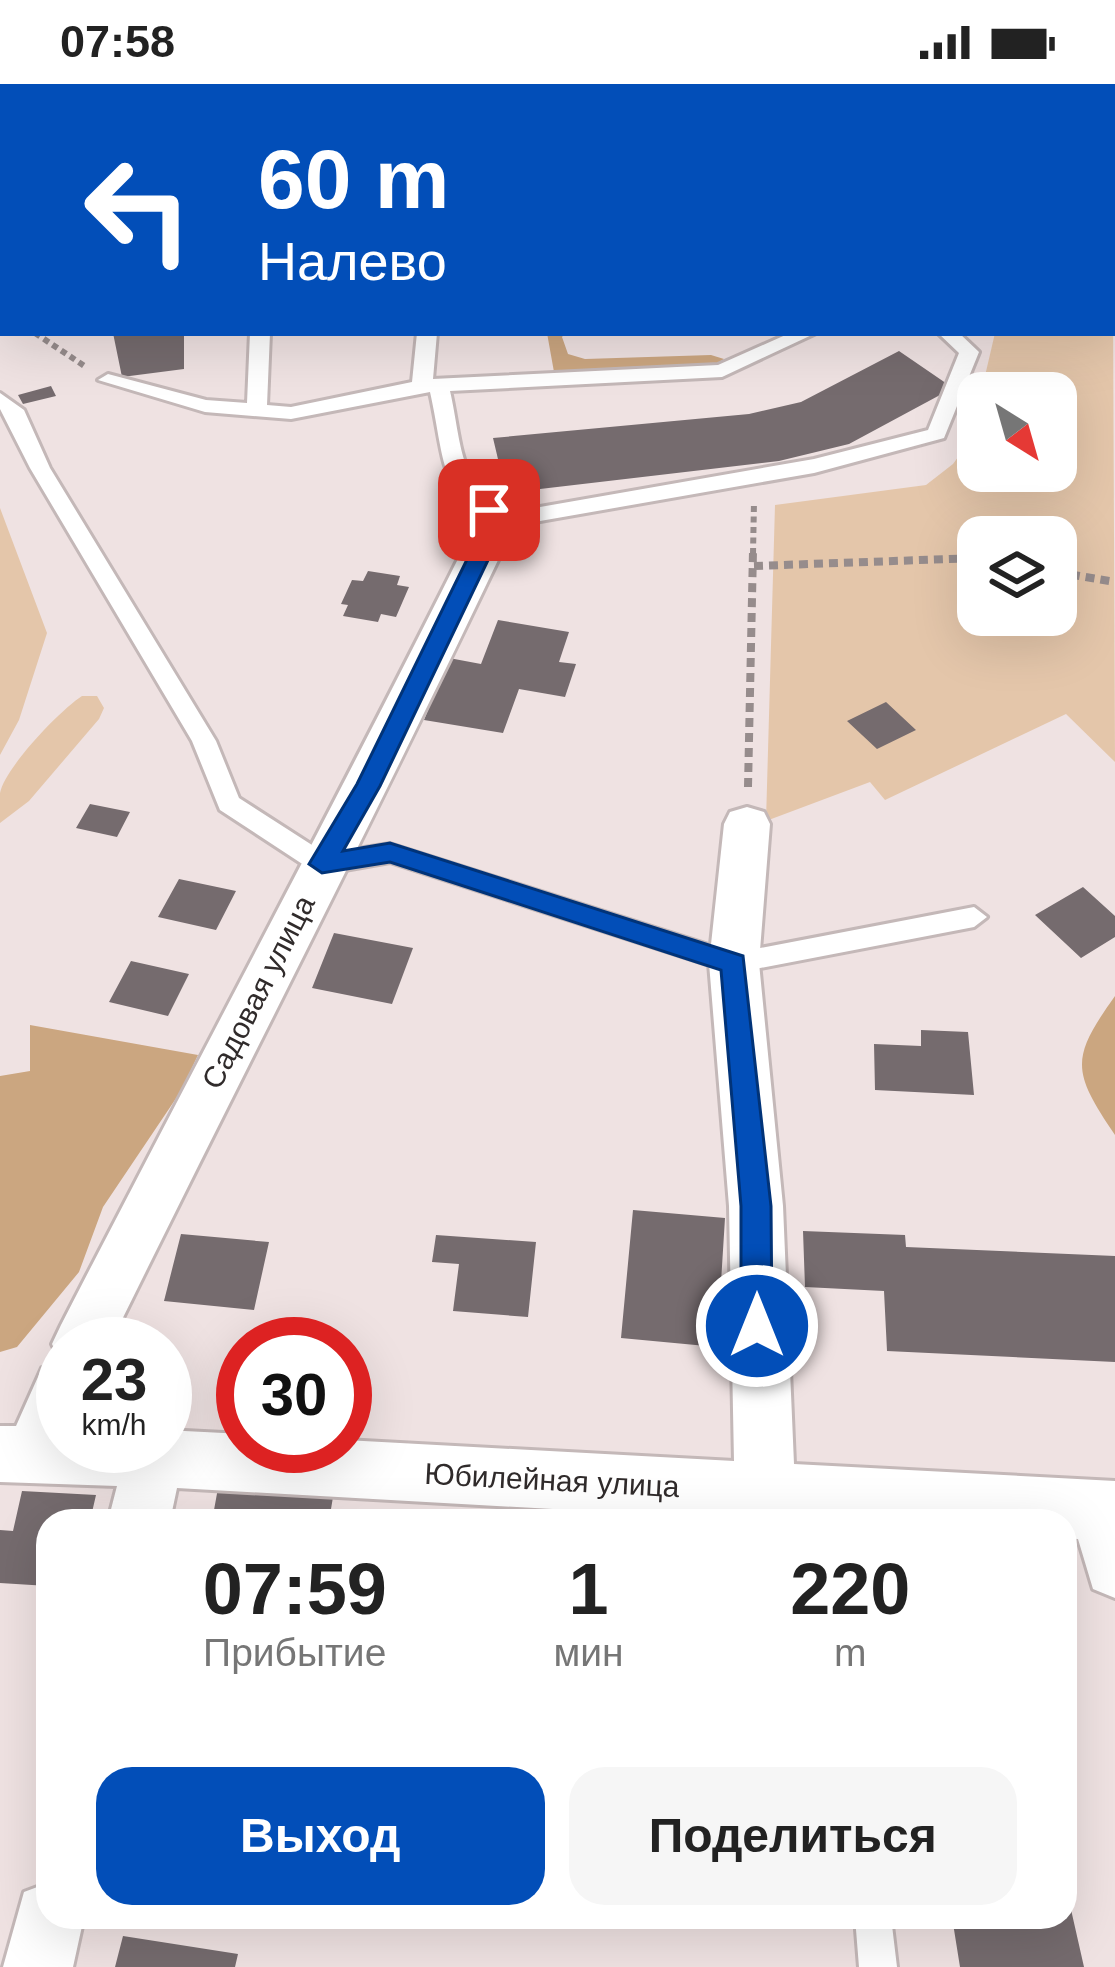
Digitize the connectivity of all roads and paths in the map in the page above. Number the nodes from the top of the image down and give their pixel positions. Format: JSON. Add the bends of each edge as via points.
{"nodes":[{"id":1,"x":40,"y":336,"type":"edge"},
{"id":2,"x":260,"y":336,"type":"edge"},
{"id":3,"x":427,"y":336,"type":"edge"},
{"id":4,"x":799,"y":336,"type":"edge"},
{"id":5,"x":968,"y":343,"type":"edge"},
{"id":6,"x":108,"y":380,"type":"joint"},
{"id":7,"x":429,"y":385,"type":"junction"},
{"id":8,"x":0,"y":399,"type":"edge"},
{"id":9,"x":257,"y":411,"type":"junction"},
{"id":10,"x":753,"y":476,"type":"junction"},
{"id":11,"x":489,"y":510,"type":"junction"},
{"id":12,"x":957,"y":559,"type":"edge"},
{"id":13,"x":754,"y":566,"type":"junction"},
{"id":14,"x":1077,"y":576,"type":"edge"},
{"id":15,"x":1115,"y":582,"type":"edge"},
{"id":16,"x":748,"y":824,"type":"joint"},
{"id":17,"x":322,"y":864,"type":"junction"},
{"id":18,"x":974,"y":917,"type":"dead end"},
{"id":19,"x":734,"y":963,"type":"junction"},
{"id":20,"x":95,"y":1317,"type":"edge"},
{"id":21,"x":36,"y":1426,"type":"edge"},
{"id":22,"x":16,"y":1455,"type":"edge"},
{"id":23,"x":192,"y":1460,"type":"edge"},
{"id":24,"x":151,"y":1473,"type":"edge"},
{"id":25,"x":766,"y":1491,"type":"junction"},
{"id":26,"x":828,"y":1508,"type":"edge"},
{"id":27,"x":143,"y":1509,"type":"edge"},
{"id":28,"x":1077,"y":1526,"type":"edge"},
{"id":29,"x":1111,"y":1529,"type":"edge"},
{"id":30,"x":47,"y":1929,"type":"edge"},
{"id":31,"x":874,"y":1929,"type":"edge"},
{"id":32,"x":38,"y":1967,"type":"edge"},
{"id":33,"x":878,"y":1967,"type":"edge"}],
"edges":[{"from":1,"to":6,"type":"path"},
{"from":2,"to":9,"type":"lane"},
{"from":3,"to":7,"type":"lane"},
{"from":4,"to":7,"type":"lane","via":[[722,371]]},
{"from":5,"to":10,"type":"lane","via":[[938,434]]},
{"from":6,"to":9,"type":"lane"},
{"from":7,"to":9,"type":"lane","via":[[291,413]]},
{"from":7,"to":11,"type":"lane","via":[[462,486]]},
{"from":8,"to":17,"type":"lane","via":[[14,410],[40,468],[204,741],[229,804]]},
{"from":10,"to":11,"type":"lane","via":[[523,517]]},
{"from":10,"to":13,"type":"path"},
{"from":11,"to":17,"type":"street","name":"Садовая улица","via":[[490,533]]},
{"from":12,"to":13,"type":"path"},
{"from":13,"to":16,"type":"path"},
{"from":14,"to":15,"type":"path"},
{"from":16,"to":19,"type":"street"},
{"from":17,"to":19,"type":"lane","via":[[390,853]]},
{"from":17,"to":20,"type":"street","name":"Садовая улица"},
{"from":18,"to":19,"type":"lane"},
{"from":19,"to":25,"type":"street","via":[[756,1206]]},
{"from":21,"to":22,"type":"street"},
{"from":23,"to":25,"type":"street","name":"Юбилейная улица"},
{"from":24,"to":27,"type":"street"},
{"from":25,"to":26,"type":"street","name":"Юбилейная улица"},
{"from":28,"to":29,"type":"street","name":"Юбилейная улица"},
{"from":30,"to":32,"type":"street"},
{"from":31,"to":33,"type":"lane"}]}
